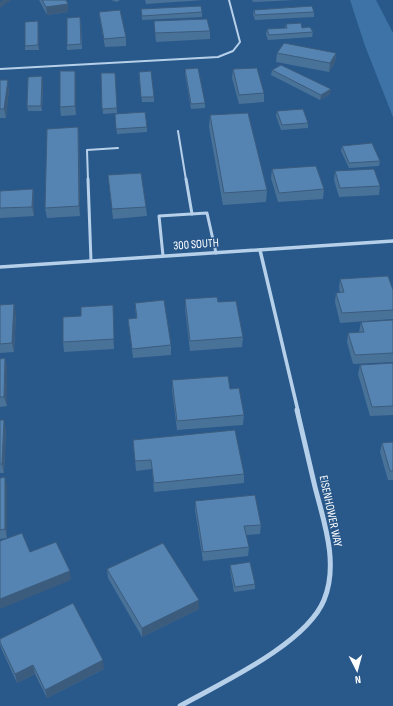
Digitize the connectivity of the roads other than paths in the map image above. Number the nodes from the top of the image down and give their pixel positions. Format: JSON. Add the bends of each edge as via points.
{"nodes":[{"id":1,"x":229,"y":0,"type":"edge"},
{"id":2,"x":0,"y":70,"type":"edge"},
{"id":3,"x":178,"y":131,"type":"dead end"},
{"id":4,"x":118,"y":148,"type":"dead end"},
{"id":5,"x":192,"y":214,"type":"junction"},
{"id":6,"x":393,"y":240,"type":"edge"},
{"id":7,"x":260,"y":250,"type":"junction"},
{"id":8,"x":216,"y":253,"type":"junction"},
{"id":9,"x":163,"y":256,"type":"junction"},
{"id":10,"x":91,"y":261,"type":"junction"},
{"id":11,"x":0,"y":267,"type":"edge"},
{"id":12,"x":180,"y":706,"type":"edge"}],
"edges":[{"from":1,"to":2,"type":"lane","via":[[240,42],[233,51],[222,56]]},
{"from":3,"to":5,"type":"lane"},
{"from":4,"to":10,"type":"lane","via":[[87,150]]},
{"from":5,"to":8,"type":"lane","via":[[207,213]]},
{"from":5,"to":9,"type":"lane","via":[[158,216]]},
{"from":6,"to":7,"type":"street","name":"300 SOUTH"},
{"from":7,"to":8,"type":"street","name":"300 SOUTH"},
{"from":7,"to":12,"type":"street","name":"EISENHOWER WAY","via":[[324,523],[330,562],[329,583],[324,602],[298,634],[275,651]]},
{"from":8,"to":9,"type":"street","name":"300 SOUTH"},
{"from":9,"to":10,"type":"street","name":"300 SOUTH"},
{"from":10,"to":11,"type":"street","name":"300 SOUTH"}]}
